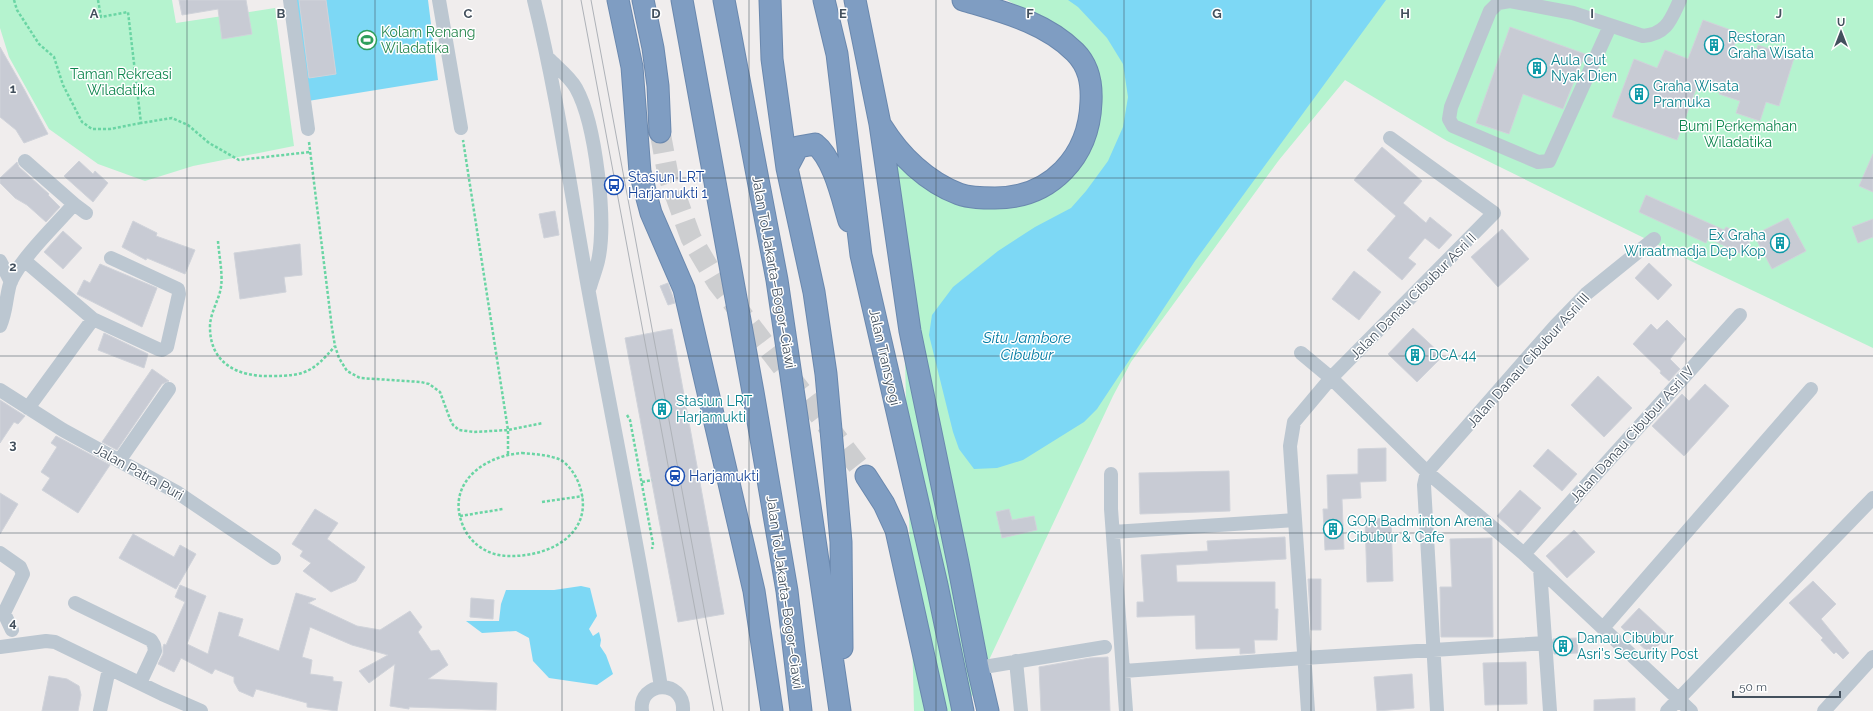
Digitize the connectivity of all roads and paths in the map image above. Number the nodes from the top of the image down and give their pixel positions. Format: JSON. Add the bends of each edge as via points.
{"nodes":[{"id":1,"x":14,"y":0,"type":"edge"},
{"id":2,"x":98,"y":0,"type":"edge"},
{"id":3,"x":290,"y":0,"type":"edge"},
{"id":4,"x":439,"y":0,"type":"edge"},
{"id":5,"x":534,"y":0,"type":"edge"},
{"id":6,"x":618,"y":0,"type":"edge"},
{"id":7,"x":643,"y":0,"type":"edge"},
{"id":8,"x":682,"y":0,"type":"edge"},
{"id":9,"x":724,"y":0,"type":"edge"},
{"id":10,"x":770,"y":0,"type":"edge"},
{"id":11,"x":824,"y":0,"type":"edge"},
{"id":12,"x":854,"y":0,"type":"edge"},
{"id":13,"x":964,"y":0,"type":"edge"},
{"id":14,"x":1680,"y":0,"type":"edge"},
{"id":15,"x":1610,"y":26,"type":"junction"},
{"id":16,"x":549,"y":59,"type":"junction"},
{"id":17,"x":141,"y":123,"type":"junction"},
{"id":18,"x":880,"y":124,"type":"junction"},
{"id":19,"x":461,"y":128,"type":"joint"},
{"id":20,"x":308,"y":130,"type":"joint"},
{"id":21,"x":660,"y":132,"type":"tunnel mouth"},
{"id":22,"x":1390,"y":138,"type":"dead end"},
{"id":23,"x":310,"y":152,"type":"junction"},
{"id":24,"x":25,"y":161,"type":"dead end"},
{"id":25,"x":787,"y":168,"type":"junction"},
{"id":26,"x":74,"y":204,"type":"junction"},
{"id":27,"x":86,"y":213,"type":"dead end"},
{"id":28,"x":1654,"y":239,"type":"dead end"},
{"id":29,"x":218,"y":241,"type":"dead end"},
{"id":30,"x":861,"y":256,"type":"junction"},
{"id":31,"x":111,"y":258,"type":"dead end"},
{"id":32,"x":0,"y":261,"type":"edge"},
{"id":33,"x":25,"y":261,"type":"junction"},
{"id":34,"x":11,"y":282,"type":"junction"},
{"id":35,"x":589,"y":290,"type":"junction"},
{"id":36,"x":1740,"y":315,"type":"dead end"},
{"id":37,"x":93,"y":319,"type":"junction"},
{"id":38,"x":0,"y":326,"type":"edge"},
{"id":39,"x":335,"y":346,"type":"junction"},
{"id":40,"x":1301,"y":352,"type":"dead end"},
{"id":41,"x":1331,"y":378,"type":"junction"},
{"id":42,"x":168,"y":389,"type":"dead end"},
{"id":43,"x":1810,"y":389,"type":"dead end"},
{"id":44,"x":0,"y":390,"type":"edge"},
{"id":45,"x":28,"y":408,"type":"junction"},
{"id":46,"x":630,"y":420,"type":"dead end"},
{"id":47,"x":543,"y":424,"type":"dead end"},
{"id":48,"x":508,"y":430,"type":"junction"},
{"id":49,"x":508,"y":454,"type":"junction"},
{"id":50,"x":119,"y":461,"type":"junction"},
{"id":51,"x":1427,"y":472,"type":"junction"},
{"id":52,"x":1111,"y":474,"type":"dead end"},
{"id":53,"x":866,"y":476,"type":"tunnel mouth"},
{"id":54,"x":652,"y":480,"type":"dead end"},
{"id":55,"x":642,"y":482,"type":"junction"},
{"id":56,"x":582,"y":496,"type":"junction"},
{"id":57,"x":1873,"y":498,"type":"edge"},
{"id":58,"x":542,"y":502,"type":"dead end"},
{"id":59,"x":503,"y":509,"type":"dead end"},
{"id":60,"x":460,"y":516,"type":"junction"},
{"id":61,"x":1295,"y":520,"type":"junction"},
{"id":62,"x":1113,"y":532,"type":"junction"},
{"id":63,"x":654,"y":544,"type":"dead end"},
{"id":64,"x":0,"y":553,"type":"edge"},
{"id":65,"x":1524,"y":554,"type":"junction"},
{"id":66,"x":274,"y":558,"type":"dead end"},
{"id":67,"x":1540,"y":569,"type":"junction"},
{"id":68,"x":960,"y":580,"type":"junction"},
{"id":69,"x":937,"y":585,"type":"junction"},
{"id":70,"x":75,"y":603,"type":"dead end"},
{"id":71,"x":1603,"y":628,"type":"junction"},
{"id":72,"x":12,"y":630,"type":"dead end"},
{"id":73,"x":1546,"y":643,"type":"junction"},
{"id":74,"x":1104,"y":646,"type":"dead end"},
{"id":75,"x":0,"y":647,"type":"edge"},
{"id":76,"x":1434,"y":650,"type":"junction"},
{"id":77,"x":1873,"y":657,"type":"edge"},
{"id":78,"x":1304,"y":658,"type":"junction"},
{"id":79,"x":1016,"y":662,"type":"junction"},
{"id":80,"x":978,"y":668,"type":"junction"},
{"id":81,"x":109,"y":669,"type":"junction"},
{"id":82,"x":1124,"y":671,"type":"junction"},
{"id":83,"x":140,"y":683,"type":"junction"},
{"id":84,"x":661,"y":687,"type":"junction"},
{"id":85,"x":1678,"y":698,"type":"junction"},
{"id":86,"x":100,"y":711,"type":"edge"},
{"id":87,"x":201,"y":711,"type":"edge"},
{"id":88,"x":642,"y":711,"type":"edge"},
{"id":89,"x":683,"y":711,"type":"edge"},
{"id":90,"x":772,"y":711,"type":"edge"},
{"id":91,"x":801,"y":711,"type":"edge"},
{"id":92,"x":842,"y":711,"type":"edge"},
{"id":93,"x":936,"y":711,"type":"edge"},
{"id":94,"x":963,"y":711,"type":"edge"},
{"id":95,"x":988,"y":711,"type":"edge"},
{"id":96,"x":1021,"y":711,"type":"edge"},
{"id":97,"x":1126,"y":711,"type":"edge"},
{"id":98,"x":1308,"y":711,"type":"edge"},
{"id":99,"x":1437,"y":711,"type":"edge"},
{"id":100,"x":1550,"y":711,"type":"edge"},
{"id":101,"x":1667,"y":711,"type":"edge"},
{"id":102,"x":1691,"y":711,"type":"edge"},
{"id":103,"x":1824,"y":711,"type":"edge"}],
"edges":[{"from":1,"to":17,"type":"path","via":[[17,10],[39,44],[54,57],[63,85],[82,122],[92,128],[110,129]]},
{"from":2,"to":17,"type":"path","via":[[101,17],[128,12]]},
{"from":3,"to":20,"type":"street"},
{"from":4,"to":19,"type":"street"},
{"from":5,"to":16,"type":"street"},
{"from":6,"to":90,"type":"highway","via":[[632,67],[640,172],[651,212],[684,289],[754,591]]},
{"from":7,"to":21,"type":"highway","via":[[658,86]]},
{"from":8,"to":91,"type":"highway","name":"Jalan Tol Jakarta–Bogor–Ciawi","via":[[787,590]]},
{"from":9,"to":92,"type":"highway","name":"Jalan Tol Jakarta–Bogor–Ciawi","via":[[777,280]]},
{"from":10,"to":25,"type":"highway","via":[[772,59]]},
{"from":11,"to":30,"type":"highway","name":"Jalan Transyogi","via":[[837,54]]},
{"from":12,"to":18,"type":"highway","name":"Jalan Transyogi"},
{"from":13,"to":18,"type":"highway","via":[[1023,19],[1041,28],[1064,43],[1083,62],[1090,76],[1090,115],[1086,132],[1067,168],[1053,181],[1020,196],[979,198],[961,195],[943,187],[910,162],[892,144]]},
{"from":14,"to":15,"type":"street","via":[[1666,28],[1652,36],[1643,36]]},
{"from":15,"to":15,"type":"street","via":[[1573,13],[1510,1],[1498,3],[1490,11],[1451,107],[1449,119],[1453,126],[1538,162],[1549,161]]},
{"from":16,"to":35,"type":"street"},
{"from":16,"to":35,"type":"street","via":[[575,86],[582,99],[600,189],[601,242]]},
{"from":17,"to":23,"type":"path","via":[[172,118],[188,125],[209,142],[239,160]]},
{"from":18,"to":68,"type":"highway","name":"Jalan Transyogi","via":[[910,331]]},
{"from":19,"to":48,"type":"path"},
{"from":20,"to":23,"type":"path"},
{"from":22,"to":41,"type":"street","name":"Jalan Danau Cibubur Asri II","via":[[1494,213]]},
{"from":23,"to":39,"type":"path"},
{"from":24,"to":26,"type":"street"},
{"from":25,"to":30,"type":"highway","via":[[798,147],[815,144],[821,149],[828,160]]},
{"from":25,"to":92,"type":"highway","via":[[814,292],[826,374],[841,542]]},
{"from":26,"to":27,"type":"street"},
{"from":26,"to":33,"type":"street"},
{"from":28,"to":51,"type":"street","name":"Jalan Danau Cibubur Asri III","via":[[1586,294]]},
{"from":29,"to":39,"type":"path","via":[[221,287],[210,324],[216,352],[227,366],[240,373],[267,376],[301,374],[311,370]]},
{"from":30,"to":69,"type":"highway","name":"Jalan Transyogi"},
{"from":31,"to":37,"type":"street","via":[[178,289],[167,347],[158,349]]},
{"from":32,"to":34,"type":"street"},
{"from":33,"to":34,"type":"street"},
{"from":33,"to":37,"type":"street"},
{"from":34,"to":38,"type":"street"},
{"from":35,"to":84,"type":"street","via":[[644,580]]},
{"from":36,"to":65,"type":"street","name":"Jalan Danau Cibubur Asri IV"},
{"from":37,"to":45,"type":"street"},
{"from":39,"to":48,"type":"path","via":[[342,366],[352,376],[421,382],[435,387],[443,398],[453,425],[459,430]]},
{"from":40,"to":41,"type":"street"},
{"from":41,"to":51,"type":"street"},
{"from":41,"to":61,"type":"street","name":"Jalan Danau Cibubur Asri II","via":[[1294,422],[1290,446]]},
{"from":42,"to":50,"type":"street"},
{"from":43,"to":71,"type":"street"},
{"from":44,"to":45,"type":"street","name":"Jalan Patra Puri"},
{"from":45,"to":50,"type":"street","name":"Jalan Patra Puri"},
{"from":46,"to":55,"type":"path"},
{"from":47,"to":48,"type":"path"},
{"from":48,"to":49,"type":"path"},
{"from":49,"to":56,"type":"path","via":[[536,454],[561,460],[578,480]]},
{"from":49,"to":60,"type":"path","via":[[495,458],[473,473],[465,483],[460,494]]},
{"from":50,"to":66,"type":"street","name":"Jalan Patra Puri","via":[[178,494]]},
{"from":51,"to":65,"type":"street"},
{"from":51,"to":76,"type":"street","via":[[1424,485]]},
{"from":52,"to":62,"type":"street"},
{"from":53,"to":93,"type":"highway","via":[[884,504],[896,530]]},
{"from":54,"to":55,"type":"path"},
{"from":55,"to":63,"type":"path"},
{"from":56,"to":58,"type":"path"},
{"from":56,"to":60,"type":"path","via":[[583,510],[570,537],[556,546],[527,554],[509,556],[492,554],[481,549],[472,542]]},
{"from":57,"to":85,"type":"street"},
{"from":59,"to":60,"type":"path"},
{"from":61,"to":62,"type":"street"},
{"from":61,"to":78,"type":"street","name":"Jalan Danau Cibubur Asri II"},
{"from":62,"to":82,"type":"street"},
{"from":64,"to":72,"type":"street","via":[[20,566],[23,574],[4,613]]},
{"from":65,"to":67,"type":"street"},
{"from":67,"to":71,"type":"street"},
{"from":67,"to":73,"type":"street"},
{"from":68,"to":69,"type":"highway"},
{"from":68,"to":80,"type":"highway","name":"Jalan Transyogi"},
{"from":69,"to":94,"type":"highway","name":"Jalan Transyogi"},
{"from":70,"to":83,"type":"street","via":[[151,640],[154,650]]},
{"from":71,"to":85,"type":"street"},
{"from":73,"to":76,"type":"street"},
{"from":73,"to":100,"type":"street"},
{"from":74,"to":79,"type":"street"},
{"from":75,"to":81,"type":"street","via":[[55,642]]},
{"from":76,"to":78,"type":"street"},
{"from":76,"to":99,"type":"street"},
{"from":77,"to":103,"type":"street"},
{"from":78,"to":82,"type":"street"},
{"from":78,"to":98,"type":"street","name":"Jalan Danau Cibubur Asri II"},
{"from":79,"to":80,"type":"street"},
{"from":79,"to":96,"type":"street"},
{"from":80,"to":95,"type":"highway","name":"Jalan Transyogi"},
{"from":81,"to":83,"type":"street"},
{"from":81,"to":86,"type":"street"},
{"from":82,"to":97,"type":"street"},
{"from":83,"to":87,"type":"street"},
{"from":84,"to":88,"type":"street","via":[[655,688],[645,696]]},
{"from":84,"to":89,"type":"street","via":[[678,694],[682,700]]},
{"from":85,"to":101,"type":"street"},
{"from":85,"to":102,"type":"street"}]}
